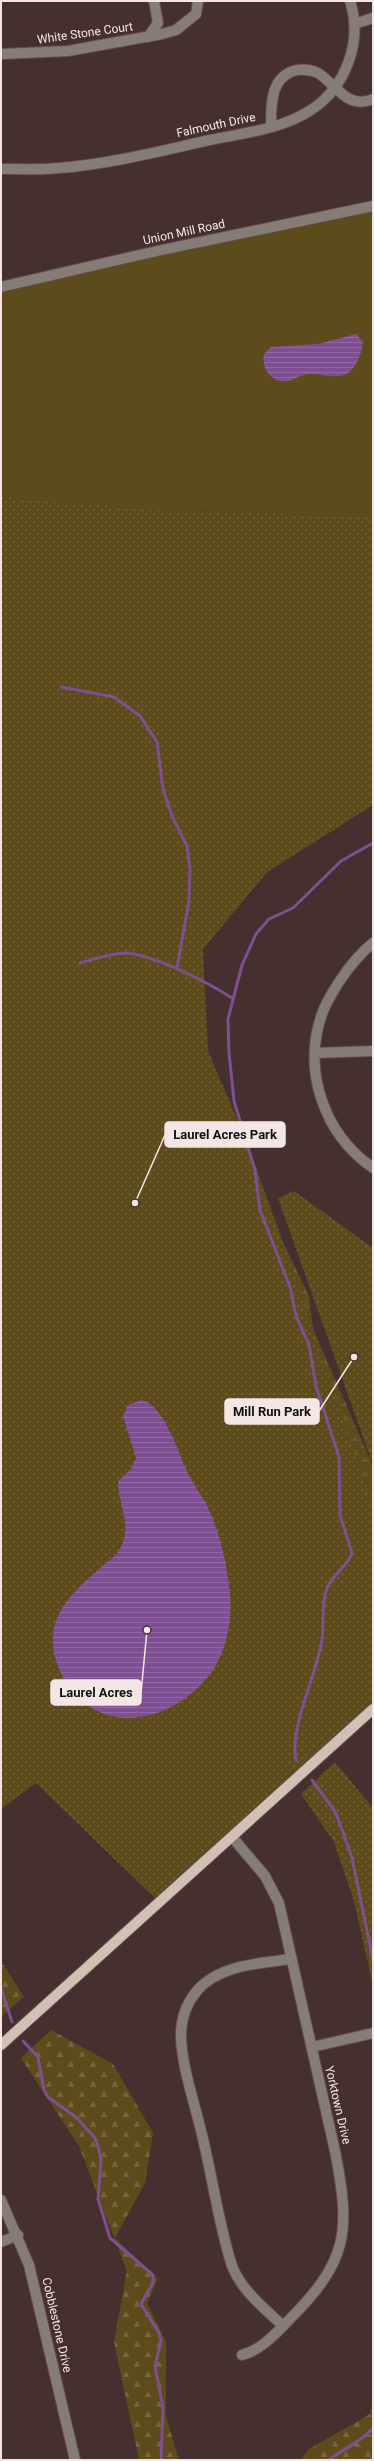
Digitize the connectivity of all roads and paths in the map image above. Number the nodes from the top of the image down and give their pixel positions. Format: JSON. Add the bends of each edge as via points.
{"nodes":[{"id":1,"x":154,"y":1,"type":"edge"},
{"id":2,"x":198,"y":1,"type":"edge"},
{"id":3,"x":350,"y":1,"type":"edge"},
{"id":4,"x":373,"y":18,"type":"edge"},
{"id":5,"x":354,"y":24,"type":"junction"},
{"id":6,"x":148,"y":37,"type":"junction"},
{"id":7,"x":1,"y":54,"type":"edge"},
{"id":8,"x":334,"y":88,"type":"junction"},
{"id":9,"x":373,"y":99,"type":"edge"},
{"id":10,"x":271,"y":127,"type":"junction"},
{"id":11,"x":1,"y":169,"type":"edge"},
{"id":12,"x":373,"y":206,"type":"edge"},
{"id":13,"x":1,"y":286,"type":"edge"},
{"id":14,"x":373,"y":943,"type":"edge"},
{"id":15,"x":373,"y":1051,"type":"edge"},
{"id":16,"x":315,"y":1053,"type":"junction"},
{"id":17,"x":373,"y":1168,"type":"edge"},
{"id":18,"x":373,"y":1709,"type":"edge"},
{"id":19,"x":232,"y":1837,"type":"junction"},
{"id":20,"x":292,"y":1959,"type":"junction"},
{"id":21,"x":373,"y":2034,"type":"edge"},
{"id":22,"x":1,"y":2045,"type":"edge"},
{"id":23,"x":312,"y":2047,"type":"junction"},
{"id":24,"x":1,"y":2200,"type":"edge"},
{"id":25,"x":18,"y":2235,"type":"junction"},
{"id":26,"x":1,"y":2242,"type":"edge"},
{"id":27,"x":283,"y":2326,"type":"junction"},
{"id":28,"x":242,"y":2355,"type":"dead end"},
{"id":29,"x":75,"y":2460,"type":"edge"}],
"edges":[{"from":1,"to":6,"type":"street","name":"White Stone Court","via":[[158,23]]},
{"from":2,"to":6,"type":"street","name":"White Stone Court","via":[[196,14],[186,23],[176,30]]},
{"from":3,"to":5,"type":"street","name":"Falmouth Drive"},
{"from":4,"to":5,"type":"street"},
{"from":5,"to":8,"type":"street","name":"Falmouth Drive","via":[[349,64]]},
{"from":6,"to":7,"type":"street","name":"White Stone Court","via":[[68,52]]},
{"from":8,"to":9,"type":"street","via":[[345,97],[358,102]]},
{"from":8,"to":10,"type":"street","name":"Falmouth Drive","via":[[312,109]]},
{"from":8,"to":10,"type":"street","via":[[328,80],[312,70],[288,74],[273,93]]},
{"from":10,"to":11,"type":"street","name":"Falmouth Drive","via":[[85,165],[45,169]]},
{"from":12,"to":13,"type":"street","name":"Union Mill Road"},
{"from":14,"to":16,"type":"street","via":[[349,967],[328,1000],[318,1026]]},
{"from":15,"to":16,"type":"street"},
{"from":16,"to":17,"type":"street","via":[[319,1090],[328,1118],[345,1143]]},
{"from":18,"to":19,"type":"main road"},
{"from":19,"to":20,"type":"street","name":"Yorktown Drive","via":[[270,1884],[279,1903]]},
{"from":19,"to":22,"type":"main road"},
{"from":20,"to":23,"type":"street","name":"Yorktown Drive"},
{"from":20,"to":27,"type":"street","via":[[235,1968],[213,1979],[196,1992],[190,2001],[185,2011],[181,2033],[232,2266],[237,2278],[251,2296]]},
{"from":21,"to":23,"type":"street"},
{"from":23,"to":27,"type":"street","name":"Yorktown Drive","via":[[340,2180],[344,2232],[337,2256],[326,2277]]},
{"from":24,"to":25,"type":"street","name":"Cobblestone Drive"},
{"from":25,"to":26,"type":"street"},
{"from":25,"to":29,"type":"street","name":"Cobblestone Drive","via":[[29,2265]]},
{"from":27,"to":28,"type":"street","name":"Yorktown Drive","via":[[256,2350]]}]}
